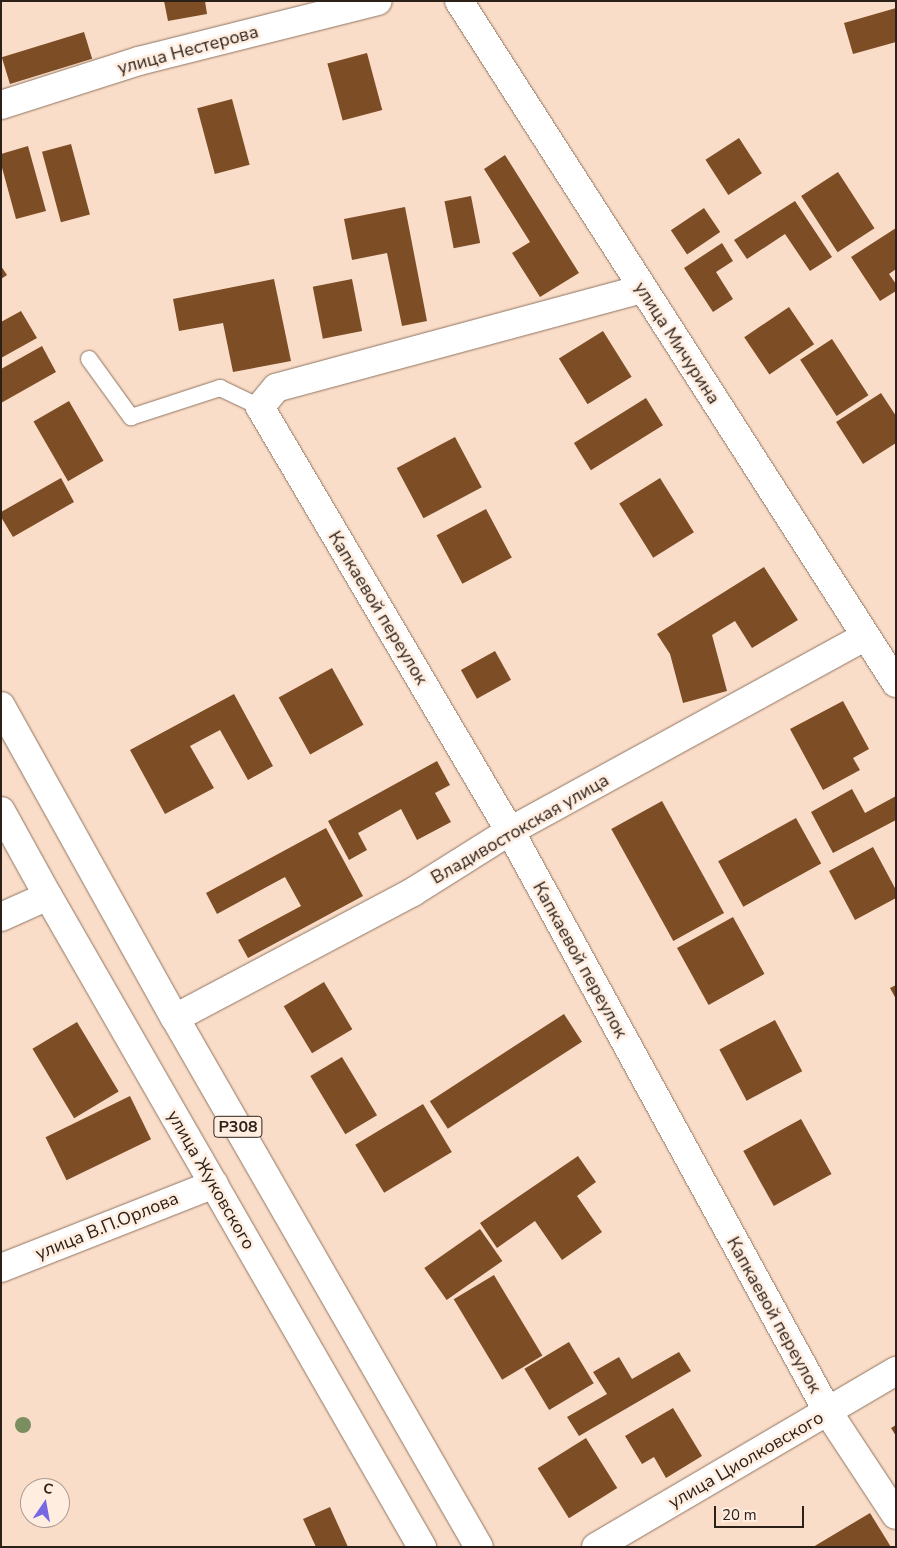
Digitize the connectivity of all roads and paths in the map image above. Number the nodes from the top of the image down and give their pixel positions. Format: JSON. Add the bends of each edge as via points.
{"nodes":[{"id":1,"x":378,"y":1,"type":"edge"},
{"id":2,"x":459,"y":1,"type":"edge"},
{"id":3,"x":1,"y":105,"type":"edge"},
{"id":4,"x":642,"y":289,"type":"junction"},
{"id":5,"x":89,"y":359,"type":"dead end"},
{"id":6,"x":260,"y":407,"type":"junction"},
{"id":7,"x":865,"y":637,"type":"junction"},
{"id":8,"x":896,"y":683,"type":"edge"},
{"id":9,"x":1,"y":706,"type":"edge"},
{"id":10,"x":1,"y":811,"type":"edge"},
{"id":11,"x":510,"y":831,"type":"junction"},
{"id":12,"x":48,"y":896,"type":"junction"},
{"id":13,"x":1,"y":917,"type":"edge"},
{"id":14,"x":175,"y":1018,"type":"junction"},
{"id":15,"x":214,"y":1184,"type":"junction"},
{"id":16,"x":1,"y":1268,"type":"edge"},
{"id":17,"x":896,"y":1371,"type":"edge"},
{"id":18,"x":828,"y":1412,"type":"junction"},
{"id":19,"x":896,"y":1515,"type":"edge"},
{"id":20,"x":422,"y":1547,"type":"edge"},
{"id":21,"x":479,"y":1547,"type":"edge"},
{"id":22,"x":596,"y":1547,"type":"edge"}],
"edges":[{"from":1,"to":3,"type":"street","name":"улица Нестерова","via":[[139,61]]},
{"from":2,"to":4,"type":"street","name":"улица Мичурина"},
{"from":4,"to":6,"type":"street","via":[[276,388]]},
{"from":4,"to":7,"type":"street","name":"улица Мичурина"},
{"from":5,"to":6,"type":"lane","via":[[131,417],[220,388]]},
{"from":6,"to":11,"type":"street","name":"Капкаевой переулок"},
{"from":7,"to":8,"type":"street","name":"улица Мичурина"},
{"from":7,"to":11,"type":"street","name":"Владивостокская улица"},
{"from":9,"to":14,"type":"street","number":"P308"},
{"from":10,"to":12,"type":"street","name":"улица Жуковского","number":"P308"},
{"from":11,"to":14,"type":"street","name":"Владивостокская улица","via":[[413,892]]},
{"from":11,"to":18,"type":"street","name":"Капкаевой переулок"},
{"from":12,"to":13,"type":"street"},
{"from":12,"to":15,"type":"street","name":"улица Жуковского","number":"P308"},
{"from":14,"to":21,"type":"street","number":"P308"},
{"from":15,"to":16,"type":"street","name":"улица В.П.Орлова"},
{"from":15,"to":20,"type":"street","name":"улица Жуковского","number":"P308"},
{"from":17,"to":18,"type":"street","name":"улица Циолковского"},
{"from":18,"to":19,"type":"street","name":"Капкаевой переулок"},
{"from":18,"to":22,"type":"street","name":"улица Циолковского"}]}
